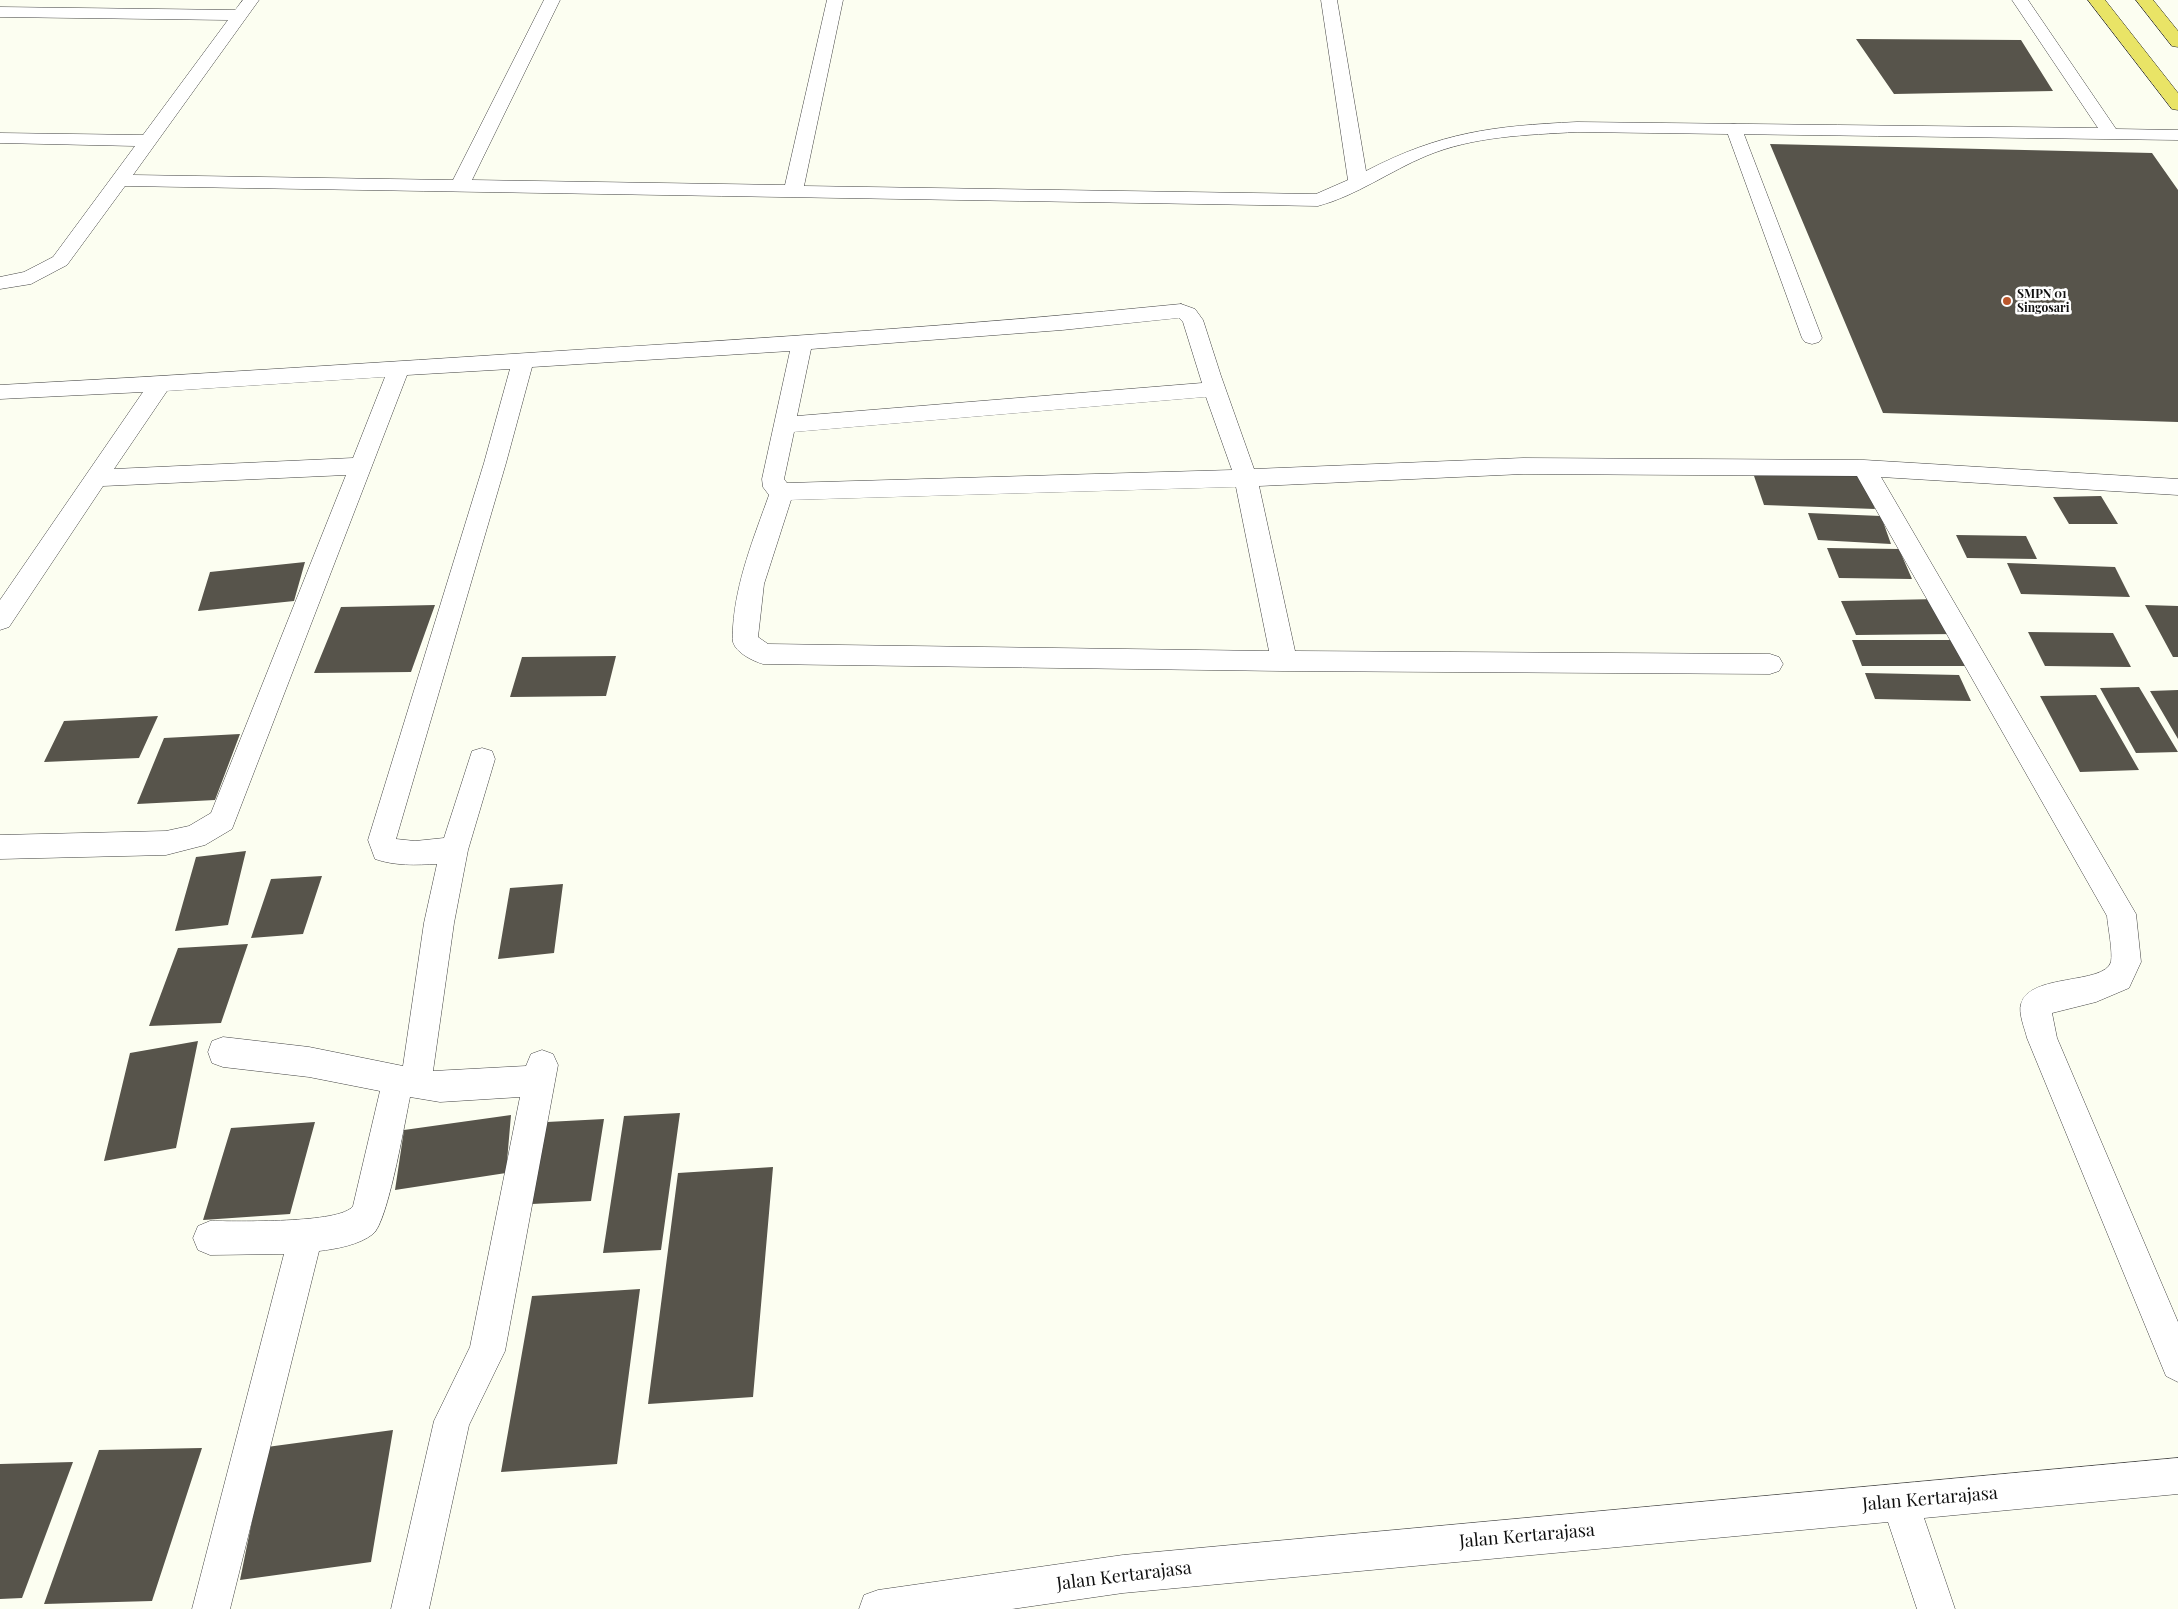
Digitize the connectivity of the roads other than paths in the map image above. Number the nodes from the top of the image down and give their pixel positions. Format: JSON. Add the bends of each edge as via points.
{"nodes":[{"id":1,"x":252,"y":0,"type":"edge"},
{"id":2,"x":552,"y":0,"type":"edge"},
{"id":3,"x":835,"y":0,"type":"edge"},
{"id":4,"x":1329,"y":0,"type":"edge"},
{"id":5,"x":2020,"y":0,"type":"edge"},
{"id":6,"x":2096,"y":0,"type":"edge"},
{"id":7,"x":2144,"y":0,"type":"edge"},
{"id":8,"x":0,"y":12,"type":"edge"},
{"id":9,"x":240,"y":15,"type":"junction"},
{"id":10,"x":2178,"y":42,"type":"edge"},
{"id":11,"x":2178,"y":105,"type":"edge"},
{"id":12,"x":1734,"y":129,"type":"junction"},
{"id":13,"x":2111,"y":134,"type":"junction"},
{"id":14,"x":2178,"y":135,"type":"edge"},
{"id":15,"x":0,"y":138,"type":"edge"},
{"id":16,"x":149,"y":140,"type":"junction"},
{"id":17,"x":120,"y":180,"type":"junction"},
{"id":18,"x":1358,"y":182,"type":"junction"},
{"id":19,"x":460,"y":185,"type":"junction"},
{"id":20,"x":793,"y":191,"type":"junction"},
{"id":21,"x":0,"y":283,"type":"edge"},
{"id":22,"x":1812,"y":338,"type":"dead end"},
{"id":23,"x":802,"y":344,"type":"junction"},
{"id":24,"x":523,"y":361,"type":"junction"},
{"id":25,"x":398,"y":369,"type":"junction"},
{"id":26,"x":160,"y":384,"type":"junction"},
{"id":27,"x":1214,"y":389,"type":"junction"},
{"id":28,"x":0,"y":392,"type":"edge"},
{"id":29,"x":785,"y":425,"type":"junction"},
{"id":30,"x":362,"y":466,"type":"junction"},
{"id":31,"x":1864,"y":468,"type":"junction"},
{"id":32,"x":95,"y":478,"type":"junction"},
{"id":33,"x":1246,"y":478,"type":"junction"},
{"id":34,"x":2178,"y":486,"type":"edge"},
{"id":35,"x":782,"y":492,"type":"junction"},
{"id":36,"x":0,"y":620,"type":"edge"},
{"id":37,"x":1282,"y":661,"type":"junction"},
{"id":38,"x":1770,"y":664,"type":"dead end"},
{"id":39,"x":482,"y":759,"type":"dead end"},
{"id":40,"x":0,"y":847,"type":"edge"},
{"id":41,"x":454,"y":850,"type":"junction"},
{"id":42,"x":223,"y":1052,"type":"dead end"},
{"id":43,"x":407,"y":1082,"type":"junction"},
{"id":44,"x":306,"y":1235,"type":"junction"},
{"id":45,"x":210,"y":1238,"type":"dead end"},
{"id":46,"x":2178,"y":1364,"type":"edge"},
{"id":47,"x":2178,"y":1476,"type":"edge"},
{"id":48,"x":1900,"y":1501,"type":"junction"},
{"id":49,"x":211,"y":1609,"type":"edge"},
{"id":50,"x":410,"y":1609,"type":"edge"},
{"id":51,"x":878,"y":1609,"type":"edge"},
{"id":52,"x":1936,"y":1609,"type":"edge"}],
"edges":[{"from":1,"to":9,"type":"street"},
{"from":2,"to":19,"type":"street"},
{"from":3,"to":20,"type":"street"},
{"from":4,"to":18,"type":"street"},
{"from":5,"to":13,"type":"street"},
{"from":6,"to":11,"type":"highway"},
{"from":7,"to":10,"type":"highway"},
{"from":8,"to":9,"type":"street"},
{"from":9,"to":16,"type":"street"},
{"from":12,"to":13,"type":"street"},
{"from":12,"to":18,"type":"street","via":[[1577,127],[1495,131],[1423,150]]},
{"from":12,"to":22,"type":"lane"},
{"from":13,"to":14,"type":"street"},
{"from":15,"to":16,"type":"street"},
{"from":16,"to":17,"type":"street"},
{"from":17,"to":19,"type":"street"},
{"from":17,"to":21,"type":"street","via":[[60,261],[24,280]]},
{"from":18,"to":20,"type":"street","via":[[1318,200]]},
{"from":19,"to":20,"type":"street"},
{"from":23,"to":24,"type":"street"},
{"from":23,"to":27,"type":"street","via":[[1181,311],[1193,320]]},
{"from":23,"to":29,"type":"street"},
{"from":24,"to":25,"type":"street"},
{"from":24,"to":41,"type":"street","via":[[382,840],[385,850],[399,852]]},
{"from":25,"to":26,"type":"street"},
{"from":25,"to":30,"type":"street"},
{"from":26,"to":28,"type":"street"},
{"from":26,"to":32,"type":"street"},
{"from":27,"to":29,"type":"street"},
{"from":27,"to":33,"type":"street"},
{"from":29,"to":35,"type":"street","via":[[773,479],[774,487]]},
{"from":30,"to":32,"type":"street"},
{"from":30,"to":40,"type":"street","via":[[222,821],[208,832],[180,841]]},
{"from":31,"to":33,"type":"street","via":[[1523,466]]},
{"from":31,"to":34,"type":"street"},
{"from":31,"to":46,"type":"street","via":[[2121,914],[2126,962],[2118,978],[2096,988],[2051,996],[2035,1006],[2042,1038]]},
{"from":32,"to":36,"type":"street"},
{"from":33,"to":35,"type":"street"},
{"from":33,"to":37,"type":"street","via":[[1282,644]]},
{"from":35,"to":37,"type":"street","via":[[759,556],[745,625],[745,641],[763,654]]},
{"from":37,"to":38,"type":"street"},
{"from":39,"to":41,"type":"street"},
{"from":41,"to":43,"type":"street"},
{"from":42,"to":43,"type":"street","via":[[309,1062]]},
{"from":43,"to":44,"type":"street","via":[[363,1221],[347,1229]]},
{"from":43,"to":50,"type":"street","via":[[440,1087],[540,1073],[487,1351],[452,1421]]},
{"from":44,"to":45,"type":"street"},
{"from":44,"to":49,"type":"street"},
{"from":47,"to":48,"type":"street","name":"Jalan Kertarajasa"},
{"from":48,"to":51,"type":"street","name":"Jalan Kertarajasa","via":[[1123,1574]]},
{"from":48,"to":52,"type":"street"}]}
